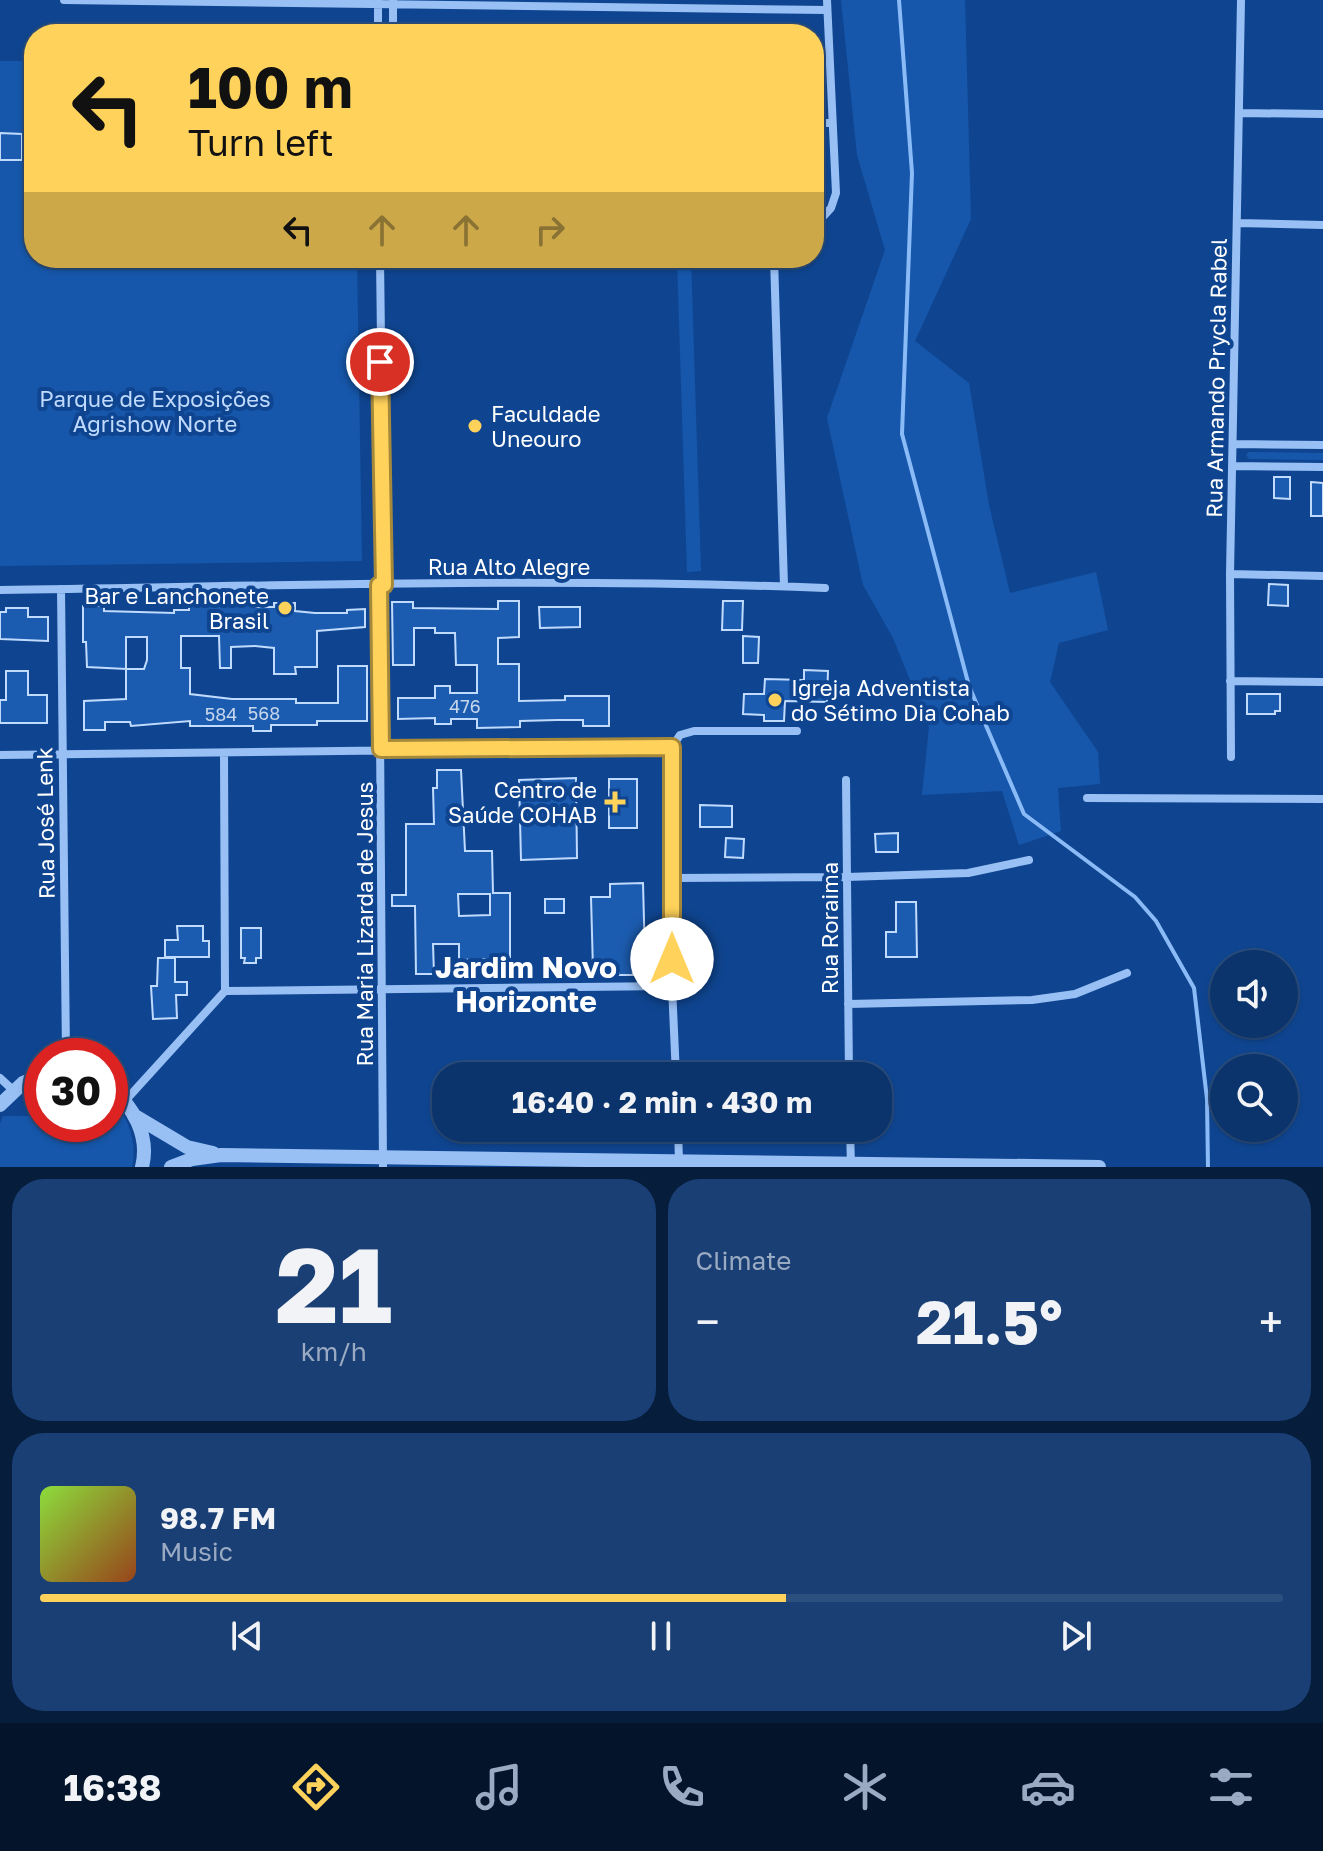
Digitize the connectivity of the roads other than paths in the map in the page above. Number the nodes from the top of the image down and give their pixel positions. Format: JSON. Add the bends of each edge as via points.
{"nodes":[{"id":1,"x":64,"y":0,"type":"edge"},
{"id":2,"x":1241,"y":0,"type":"edge"},
{"id":3,"x":378,"y":2,"type":"edge"},
{"id":4,"x":393,"y":2,"type":"edge"},
{"id":5,"x":827,"y":5,"type":"edge"},
{"id":6,"x":378,"y":24,"type":"edge"},
{"id":7,"x":393,"y":24,"type":"edge"},
{"id":8,"x":1240,"y":113,"type":"junction"},
{"id":9,"x":1323,"y":114,"type":"edge"},
{"id":10,"x":824,"y":123,"type":"edge"},
{"id":11,"x":832,"y":123,"type":"junction"},
{"id":12,"x":824,"y":217,"type":"edge"},
{"id":13,"x":1237,"y":223,"type":"junction"},
{"id":14,"x":1323,"y":225,"type":"edge"},
{"id":15,"x":380,"y":268,"type":"edge"},
{"id":16,"x":774,"y":268,"type":"edge"},
{"id":17,"x":1234,"y":444,"type":"junction"},
{"id":18,"x":1323,"y":445,"type":"edge"},
{"id":19,"x":1233,"y":466,"type":"junction"},
{"id":20,"x":1323,"y":467,"type":"edge"},
{"id":21,"x":1230,"y":574,"type":"junction"},
{"id":22,"x":1323,"y":576,"type":"edge"},
{"id":23,"x":381,"y":585,"type":"junction"},
{"id":24,"x":784,"y":586,"type":"junction"},
{"id":25,"x":825,"y":588,"type":"dead end"},
{"id":26,"x":61,"y":589,"type":"junction"},
{"id":27,"x":0,"y":590,"type":"edge"},
{"id":28,"x":1230,"y":681,"type":"junction"},
{"id":29,"x":1323,"y":682,"type":"edge"},
{"id":30,"x":797,"y":731,"type":"dead end"},
{"id":31,"x":672,"y":747,"type":"junction"},
{"id":32,"x":381,"y":749,"type":"junction"},
{"id":33,"x":224,"y":753,"type":"junction"},
{"id":34,"x":62,"y":754,"type":"junction"},
{"id":35,"x":0,"y":755,"type":"edge"},
{"id":36,"x":1231,"y":757,"type":"dead end"},
{"id":37,"x":846,"y":780,"type":"dead end"},
{"id":38,"x":1087,"y":798,"type":"dead end"},
{"id":39,"x":1323,"y":799,"type":"edge"},
{"id":40,"x":1029,"y":860,"type":"dead end"},
{"id":41,"x":847,"y":877,"type":"junction"},
{"id":42,"x":672,"y":878,"type":"junction"},
{"id":43,"x":1127,"y":973,"type":"dead end"},
{"id":44,"x":672,"y":986,"type":"junction"},
{"id":45,"x":382,"y":988,"type":"junction"},
{"id":46,"x":225,"y":991,"type":"junction"},
{"id":47,"x":848,"y":1004,"type":"junction"},
{"id":48,"x":66,"y":1038,"type":"edge"},
{"id":49,"x":675,"y":1062,"type":"edge"},
{"id":50,"x":849,"y":1062,"type":"edge"},
{"id":51,"x":0,"y":1078,"type":"edge"},
{"id":52,"x":24,"y":1083,"type":"edge"},
{"id":53,"x":14,"y":1091,"type":"junction"},
{"id":54,"x":128,"y":1098,"type":"edge"},
{"id":55,"x":0,"y":1105,"type":"edge"},
{"id":56,"x":128,"y":1106,"type":"edge"},
{"id":57,"x":135,"y":1116,"type":"junction"},
{"id":58,"x":679,"y":1142,"type":"edge"},
{"id":59,"x":850,"y":1142,"type":"edge"},
{"id":60,"x":221,"y":1155,"type":"junction"},
{"id":61,"x":383,"y":1162,"type":"edge"},
{"id":62,"x":680,"y":1164,"type":"edge"},
{"id":63,"x":850,"y":1166,"type":"edge"},
{"id":64,"x":142,"y":1167,"type":"edge"},
{"id":65,"x":171,"y":1167,"type":"edge"},
{"id":66,"x":1099,"y":1167,"type":"edge"}],
"edges":[{"from":1,"to":3,"type":"street"},
{"from":2,"to":8,"type":"street","name":"Rua Armando Prycla Rabel"},
{"from":3,"to":4,"type":"street"},
{"from":3,"to":6,"type":"street"},
{"from":4,"to":5,"type":"street"},
{"from":4,"to":7,"type":"street"},
{"from":5,"to":11,"type":"street"},
{"from":8,"to":9,"type":"street"},
{"from":8,"to":13,"type":"street","name":"Rua Armando Prycla Rabel"},
{"from":10,"to":11,"type":"street"},
{"from":11,"to":12,"type":"street","via":[[836,193]]},
{"from":13,"to":14,"type":"street"},
{"from":13,"to":17,"type":"street","name":"Rua Armando Prycla Rabel"},
{"from":15,"to":23,"type":"street","name":"Rua Maria Lizarda de Jesus"},
{"from":16,"to":24,"type":"street"},
{"from":17,"to":18,"type":"street"},
{"from":17,"to":19,"type":"street","name":"Rua Armando Prycla Rabel"},
{"from":19,"to":20,"type":"street"},
{"from":19,"to":21,"type":"street","name":"Rua Armando Prycla Rabel"},
{"from":21,"to":22,"type":"street"},
{"from":21,"to":28,"type":"street","name":"Rua Armando Prycla Rabel"},
{"from":23,"to":24,"type":"street","name":"Rua Alto Alegre"},
{"from":23,"to":26,"type":"street","name":"Rua Alto Alegre"},
{"from":23,"to":32,"type":"street","name":"Rua Maria Lizarda de Jesus"},
{"from":24,"to":25,"type":"street","name":"Rua Alto Alegre"},
{"from":26,"to":27,"type":"street","name":"Rua Alto Alegre"},
{"from":26,"to":34,"type":"street","name":"Rua José Lenk"},
{"from":28,"to":29,"type":"street"},
{"from":28,"to":36,"type":"street","name":"Rua Armando Prycla Rabel"},
{"from":30,"to":31,"type":"street","via":[[694,731],[680,735]]},
{"from":31,"to":32,"type":"street"},
{"from":31,"to":42,"type":"street"},
{"from":32,"to":33,"type":"street"},
{"from":32,"to":45,"type":"street","name":"Rua Maria Lizarda de Jesus"},
{"from":33,"to":34,"type":"street"},
{"from":33,"to":46,"type":"street"},
{"from":34,"to":35,"type":"street"},
{"from":34,"to":48,"type":"street","name":"Rua José Lenk"},
{"from":37,"to":41,"type":"street","name":"Rua Roraima"},
{"from":38,"to":39,"type":"street"},
{"from":40,"to":41,"type":"street","via":[[968,873]]},
{"from":41,"to":42,"type":"street"},
{"from":41,"to":47,"type":"street","name":"Rua Roraima"},
{"from":42,"to":44,"type":"street"},
{"from":43,"to":47,"type":"street","via":[[1075,994],[1032,1000]]},
{"from":44,"to":45,"type":"street"},
{"from":44,"to":49,"type":"street"},
{"from":45,"to":46,"type":"street"},
{"from":45,"to":61,"type":"street","name":"Rua Maria Lizarda de Jesus"},
{"from":46,"to":54,"type":"street"},
{"from":47,"to":50,"type":"street","name":"Rua Roraima"},
{"from":51,"to":53,"type":"street"},
{"from":52,"to":53,"type":"street"},
{"from":53,"to":55,"type":"street"},
{"from":56,"to":57,"type":"street"},
{"from":57,"to":60,"type":"street","via":[[187,1147]]},
{"from":57,"to":64,"type":"street","via":[[143,1138]]},
{"from":58,"to":62,"type":"street"},
{"from":59,"to":63,"type":"street"},
{"from":60,"to":61,"type":"street"},
{"from":60,"to":65,"type":"street"},
{"from":61,"to":62,"type":"street"},
{"from":62,"to":63,"type":"street"},
{"from":63,"to":66,"type":"street"}]}
